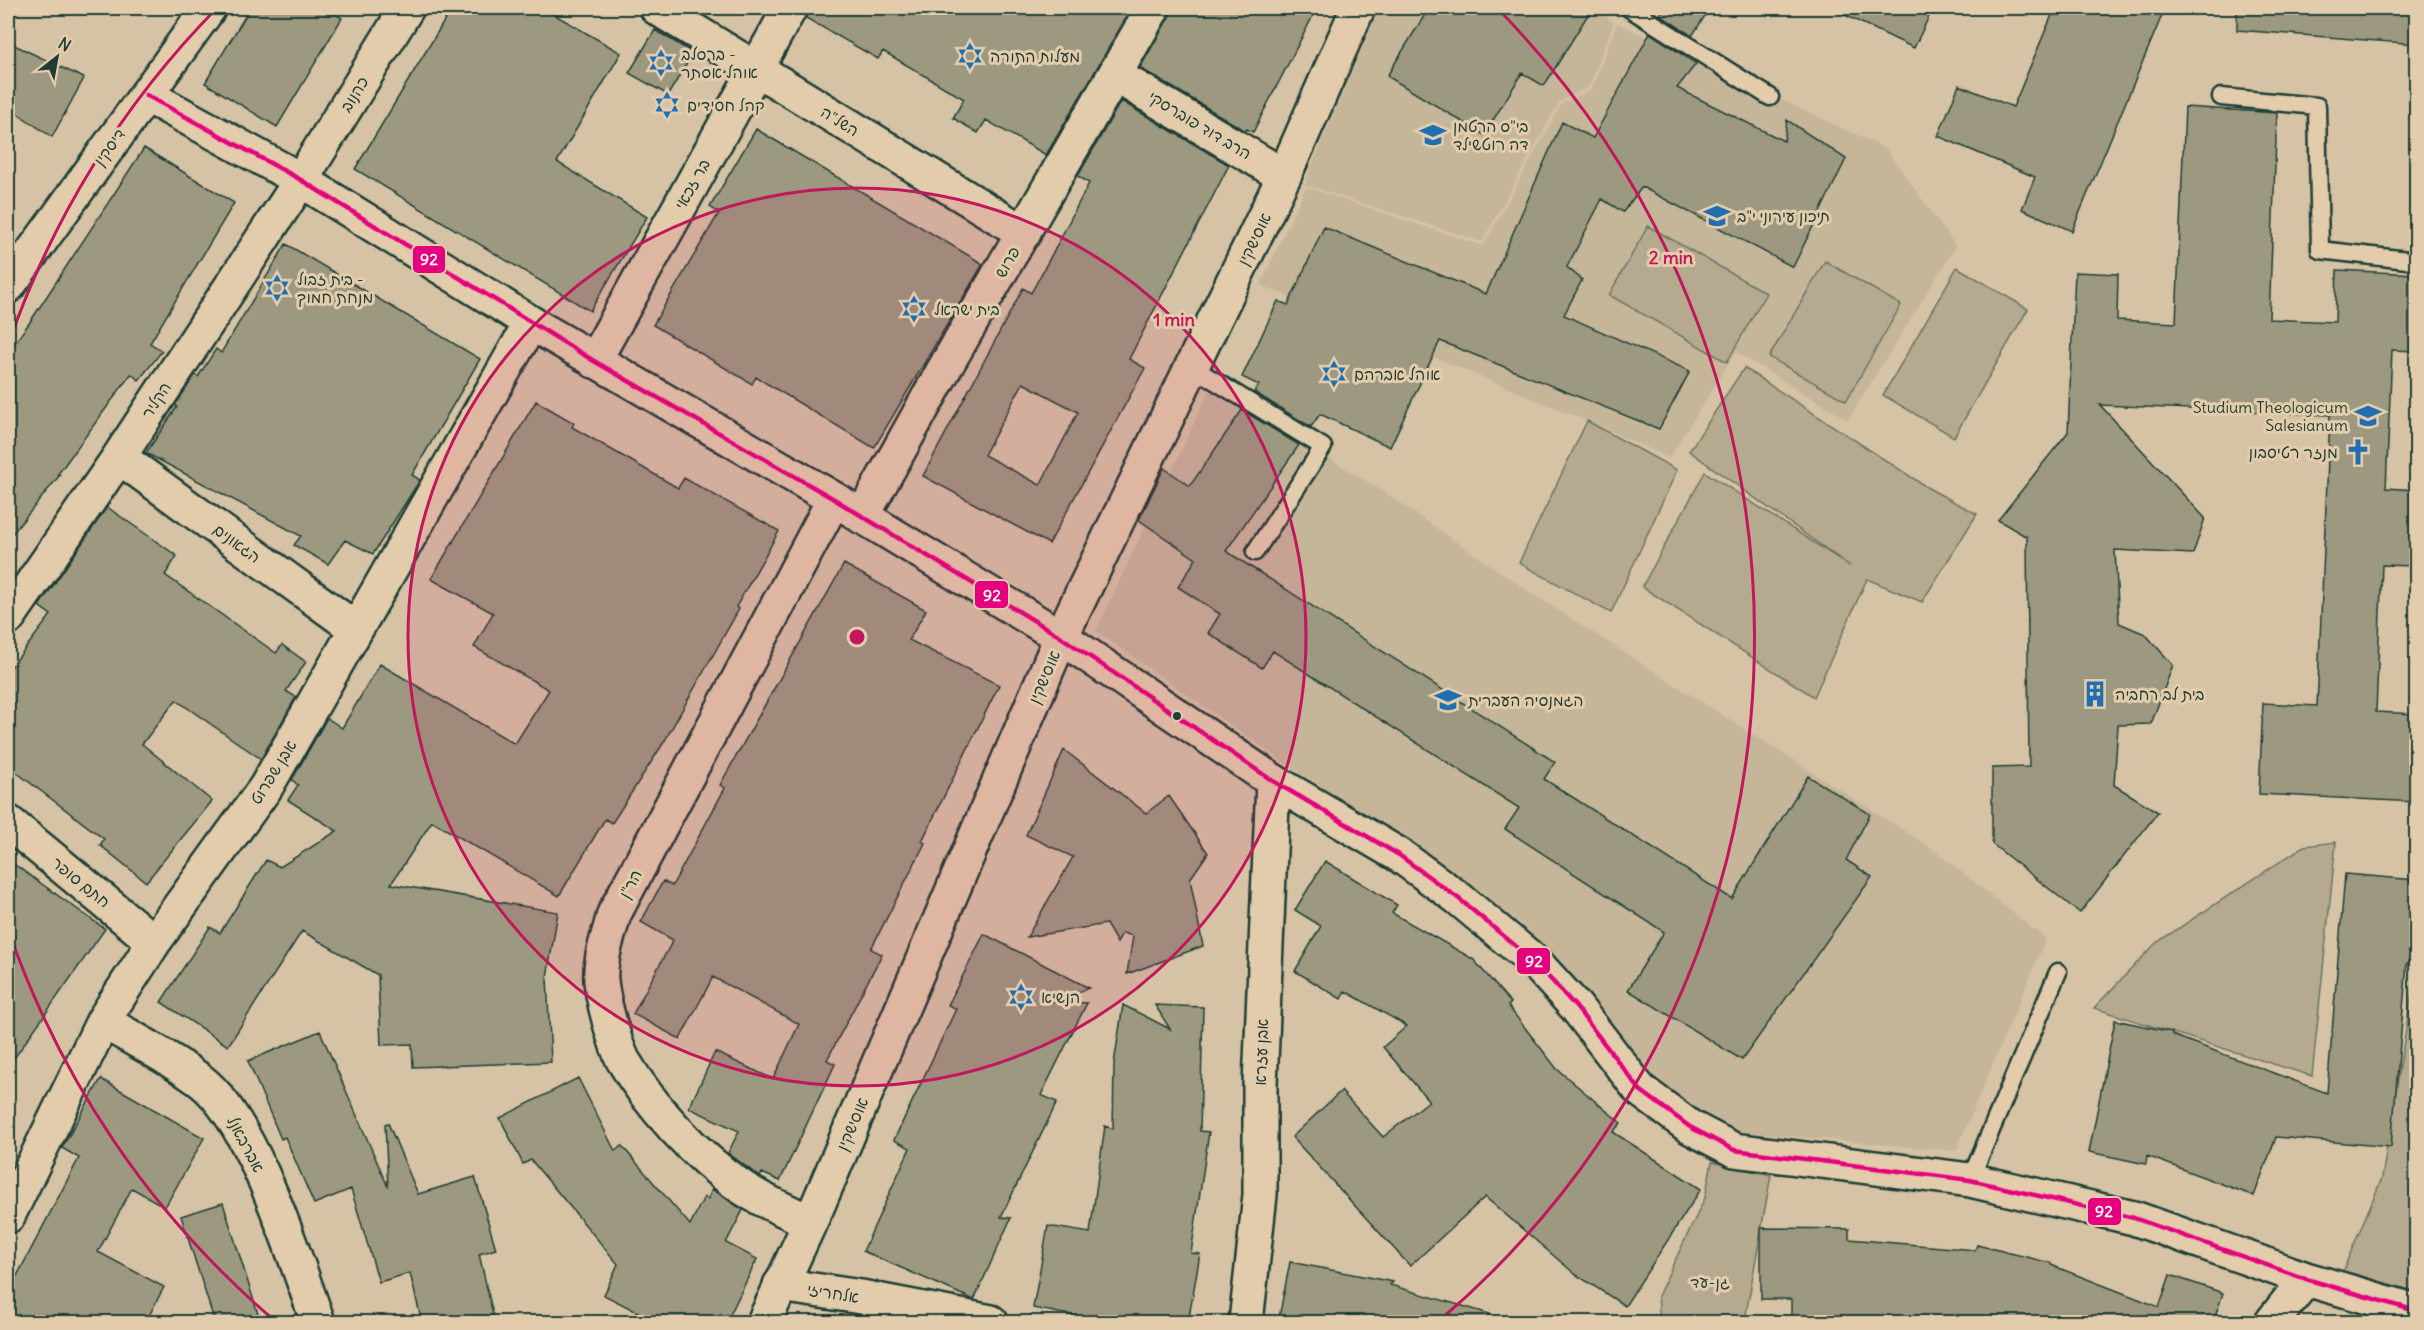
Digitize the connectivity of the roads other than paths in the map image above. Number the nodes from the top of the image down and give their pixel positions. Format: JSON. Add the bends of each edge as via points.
{"nodes":[{"id":1,"x":209,"y":8,"type":"edge"},
{"id":2,"x":407,"y":8,"type":"edge"},
{"id":3,"x":657,"y":8,"type":"edge"},
{"id":4,"x":790,"y":8,"type":"edge"},
{"id":5,"x":1153,"y":8,"type":"edge"},
{"id":6,"x":1358,"y":8,"type":"edge"},
{"id":7,"x":1629,"y":8,"type":"edge"},
{"id":8,"x":756,"y":69,"type":"junction"},
{"id":9,"x":1115,"y":75,"type":"junction"},
{"id":10,"x":146,"y":95,"type":"junction"},
{"id":11,"x":1770,"y":97,"type":"dead end"},
{"id":12,"x":2221,"y":98,"type":"dead end"},
{"id":13,"x":1284,"y":176,"type":"junction"},
{"id":14,"x":301,"y":180,"type":"junction"},
{"id":15,"x":1024,"y":233,"type":"junction"},
{"id":16,"x":2416,"y":261,"type":"edge"},
{"id":17,"x":8,"y":286,"type":"edge"},
{"id":18,"x":531,"y":323,"type":"junction"},
{"id":19,"x":594,"y":361,"type":"junction"},
{"id":20,"x":1192,"y":367,"type":"junction"},
{"id":21,"x":119,"y":457,"type":"junction"},
{"id":22,"x":834,"y":499,"type":"junction"},
{"id":23,"x":862,"y":517,"type":"junction"},
{"id":24,"x":1255,"y":552,"type":"dead end"},
{"id":25,"x":8,"y":618,"type":"edge"},
{"id":26,"x":356,"y":629,"type":"junction"},
{"id":27,"x":1061,"y":637,"type":"junction"},
{"id":28,"x":1273,"y":781,"type":"junction"},
{"id":29,"x":8,"y":822,"type":"edge"},
{"id":30,"x":154,"y":942,"type":"junction"},
{"id":31,"x":2058,"y":972,"type":"dead end"},
{"id":32,"x":103,"y":1020,"type":"junction"},
{"id":33,"x":1970,"y":1180,"type":"junction"},
{"id":34,"x":8,"y":1216,"type":"edge"},
{"id":35,"x":809,"y":1221,"type":"junction"},
{"id":36,"x":2306,"y":1279,"type":"junction"},
{"id":37,"x":780,"y":1285,"type":"junction"},
{"id":38,"x":2416,"y":1311,"type":"edge"},
{"id":39,"x":318,"y":1323,"type":"edge"},
{"id":40,"x":764,"y":1323,"type":"edge"},
{"id":41,"x":992,"y":1323,"type":"edge"},
{"id":42,"x":1246,"y":1323,"type":"edge"},
{"id":43,"x":2272,"y":1323,"type":"edge"}],
"edges":[{"from":1,"to":10,"type":"street","name":"דיסקין"},
{"from":2,"to":14,"type":"street","name":"כהנוב"},
{"from":3,"to":8,"type":"street","name":"השל\"ה"},
{"from":4,"to":8,"type":"street","name":"בר זכאי"},
{"from":5,"to":9,"type":"street","name":"פרוש"},
{"from":6,"to":13,"type":"street","name":"אוסישקין"},
{"from":7,"to":11,"type":"lane"},
{"from":8,"to":15,"type":"street","name":"השל\"ה"},
{"from":8,"to":19,"type":"street","name":"בר זכאי"},
{"from":9,"to":13,"type":"street","name":"הרב דוד פוברסקי"},
{"from":9,"to":15,"type":"street","name":"פרוש"},
{"from":10,"to":14,"type":"street"},
{"from":10,"to":17,"type":"street","name":"דיסקין"},
{"from":12,"to":16,"type":"lane","via":[[2317,106],[2320,250]]},
{"from":13,"to":20,"type":"street","name":"אוסישקין"},
{"from":14,"to":18,"type":"street"},
{"from":14,"to":21,"type":"street","name":"הקליר"},
{"from":15,"to":23,"type":"street","name":"פרוש"},
{"from":18,"to":19,"type":"street"},
{"from":18,"to":26,"type":"street","name":"אבן שפרוט"},
{"from":19,"to":22,"type":"street"},
{"from":20,"to":24,"type":"lane","via":[[1323,447]]},
{"from":20,"to":27,"type":"street","name":"אוסישקין"},
{"from":21,"to":25,"type":"street","name":"הקליר"},
{"from":21,"to":26,"type":"street","name":"הגאונים"},
{"from":22,"to":23,"type":"street"},
{"from":22,"to":35,"type":"street","name":"הר\"ן","via":[[614,914],[601,979],[623,1058],[660,1112],[741,1187]]},
{"from":23,"to":27,"type":"street"},
{"from":26,"to":30,"type":"street","name":"אבן שפרוט","via":[[266,787]]},
{"from":27,"to":28,"type":"street"},
{"from":27,"to":35,"type":"street","name":"אוסישקין"},
{"from":28,"to":33,"type":"street","via":[[1400,855],[1458,898],[1535,962],[1576,1007],[1640,1090],[1690,1127],[1734,1150]]},
{"from":28,"to":42,"type":"street","name":"אבן עזרא","via":[[1260,1085],[1260,1195]]},
{"from":29,"to":30,"type":"street","name":"חתם סופר"},
{"from":30,"to":32,"type":"street","name":"אבן שפרוט"},
{"from":31,"to":33,"type":"lane"},
{"from":32,"to":34,"type":"street","name":"אבן שפרוט"},
{"from":32,"to":39,"type":"street","name":"אברבאנל","via":[[202,1082],[228,1110],[261,1172]]},
{"from":33,"to":36,"type":"street","via":[[2134,1218]]},
{"from":35,"to":37,"type":"street","name":"אוסישקין"},
{"from":36,"to":38,"type":"street"},
{"from":36,"to":43,"type":"street"},
{"from":37,"to":40,"type":"street","name":"אוסישקין"},
{"from":37,"to":41,"type":"street","name":"אלחריזי"}]}
